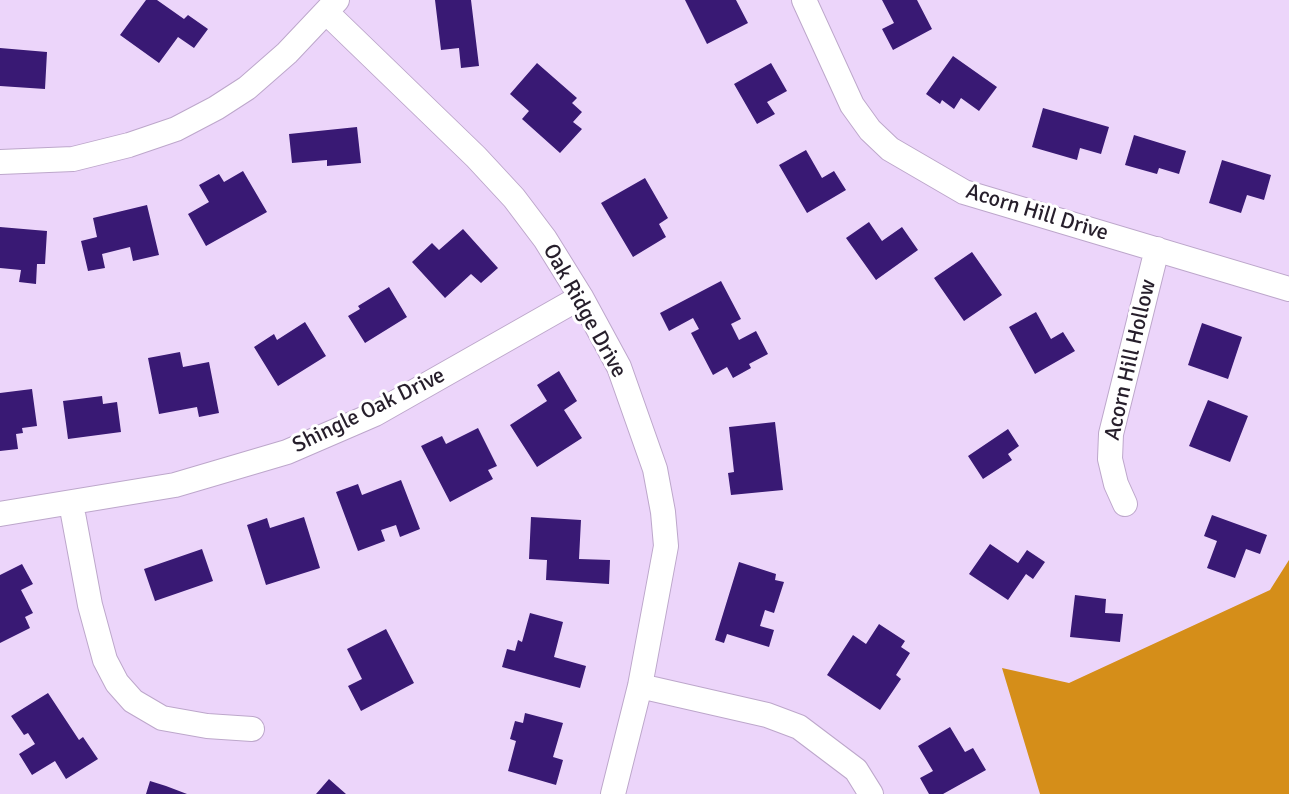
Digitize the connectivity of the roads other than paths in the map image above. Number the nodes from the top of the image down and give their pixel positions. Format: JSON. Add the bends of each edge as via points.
{"nodes":[{"id":1,"x":804,"y":0,"type":"edge"},
{"id":2,"x":331,"y":6,"type":"edge"},
{"id":3,"x":0,"y":162,"type":"edge"},
{"id":4,"x":1156,"y":249,"type":"junction"},
{"id":5,"x":1289,"y":289,"type":"edge"},
{"id":6,"x":581,"y":297,"type":"junction"},
{"id":7,"x":71,"y":503,"type":"junction"},
{"id":8,"x":1125,"y":504,"type":"dead end"},
{"id":9,"x":0,"y":514,"type":"edge"},
{"id":10,"x":640,"y":686,"type":"junction"},
{"id":11,"x":252,"y":729,"type":"dead end"},
{"id":12,"x":613,"y":794,"type":"edge"},
{"id":13,"x":871,"y":794,"type":"edge"}],
"edges":[{"from":1,"to":4,"type":"street","name":"Acorn Hill Drive","via":[[852,105],[890,149],[964,192]]},
{"from":2,"to":3,"type":"street","via":[[247,88],[176,129],[73,159]]},
{"from":2,"to":6,"type":"street","name":"Oak Ridge Drive","via":[[514,198]]},
{"from":4,"to":5,"type":"street","name":"Acorn Hill Drive"},
{"from":4,"to":8,"type":"street","name":"Acorn Hill Hollow","via":[[1111,434],[1110,459]]},
{"from":6,"to":7,"type":"street","name":"Shingle Oak Drive","via":[[375,414],[287,452],[175,485]]},
{"from":6,"to":10,"type":"street","name":"Oak Ridge Drive","via":[[619,367],[655,469],[663,512],[666,546]]},
{"from":7,"to":9,"type":"street","name":"Shingle Oak Drive"},
{"from":7,"to":11,"type":"street","via":[[90,605],[105,660],[117,683],[133,701],[162,718]]},
{"from":10,"to":12,"type":"street","name":"Oak Ridge Drive"},
{"from":10,"to":13,"type":"street","via":[[767,715],[799,727],[856,770]]}]}
